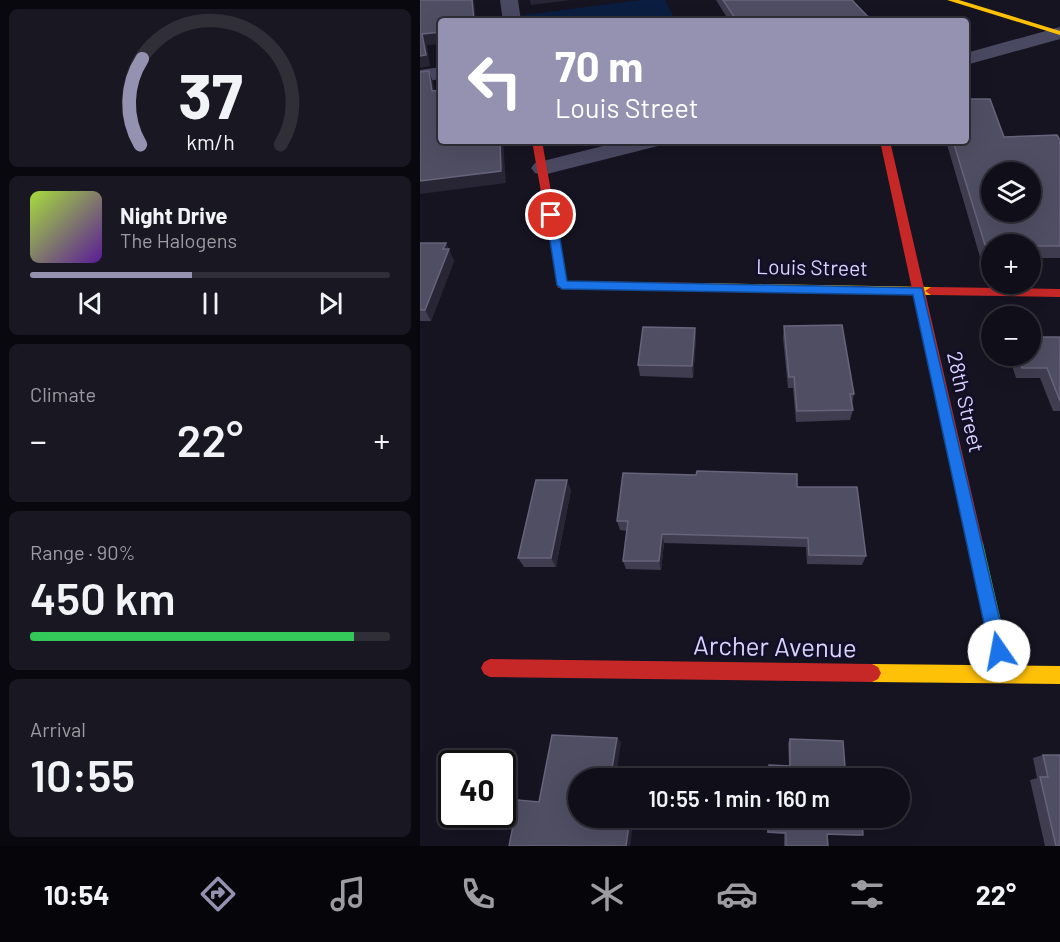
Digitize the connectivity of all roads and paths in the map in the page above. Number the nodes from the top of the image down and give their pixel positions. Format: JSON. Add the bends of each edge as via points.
{"nodes":[{"id":1,"x":509,"y":0,"type":"edge"},
{"id":2,"x":951,"y":0,"type":"edge"},
{"id":3,"x":512,"y":18,"type":"edge"},
{"id":4,"x":1060,"y":33,"type":"edge"},
{"id":5,"x":969,"y":58,"type":"edge"},
{"id":6,"x":438,"y":73,"type":"edge"},
{"id":7,"x":420,"y":76,"type":"edge"},
{"id":8,"x":538,"y":144,"type":"edge"},
{"id":9,"x":638,"y":144,"type":"edge"},
{"id":10,"x":886,"y":144,"type":"edge"},
{"id":11,"x":543,"y":168,"type":"junction"},
{"id":12,"x":918,"y":291,"type":"junction"},
{"id":13,"x":1060,"y":293,"type":"edge"},
{"id":14,"x":490,"y":668,"type":"dead end"},
{"id":15,"x":1004,"y":673,"type":"junction"},
{"id":16,"x":1060,"y":675,"type":"edge"}],
"edges":[{"from":1,"to":3,"type":"street"},
{"from":2,"to":4,"type":"street"},
{"from":4,"to":5,"type":"street"},
{"from":6,"to":7,"type":"street"},
{"from":8,"to":11,"type":"street"},
{"from":9,"to":11,"type":"street"},
{"from":10,"to":12,"type":"street","name":"28th Street"},
{"from":11,"to":12,"type":"street","name":"Louis Street","via":[[562,285]]},
{"from":12,"to":13,"type":"street","name":"Louis Street"},
{"from":12,"to":15,"type":"street","name":"28th Street"},
{"from":14,"to":15,"type":"street","name":"Archer Avenue"},
{"from":15,"to":16,"type":"street","name":"Archer Avenue"}]}
